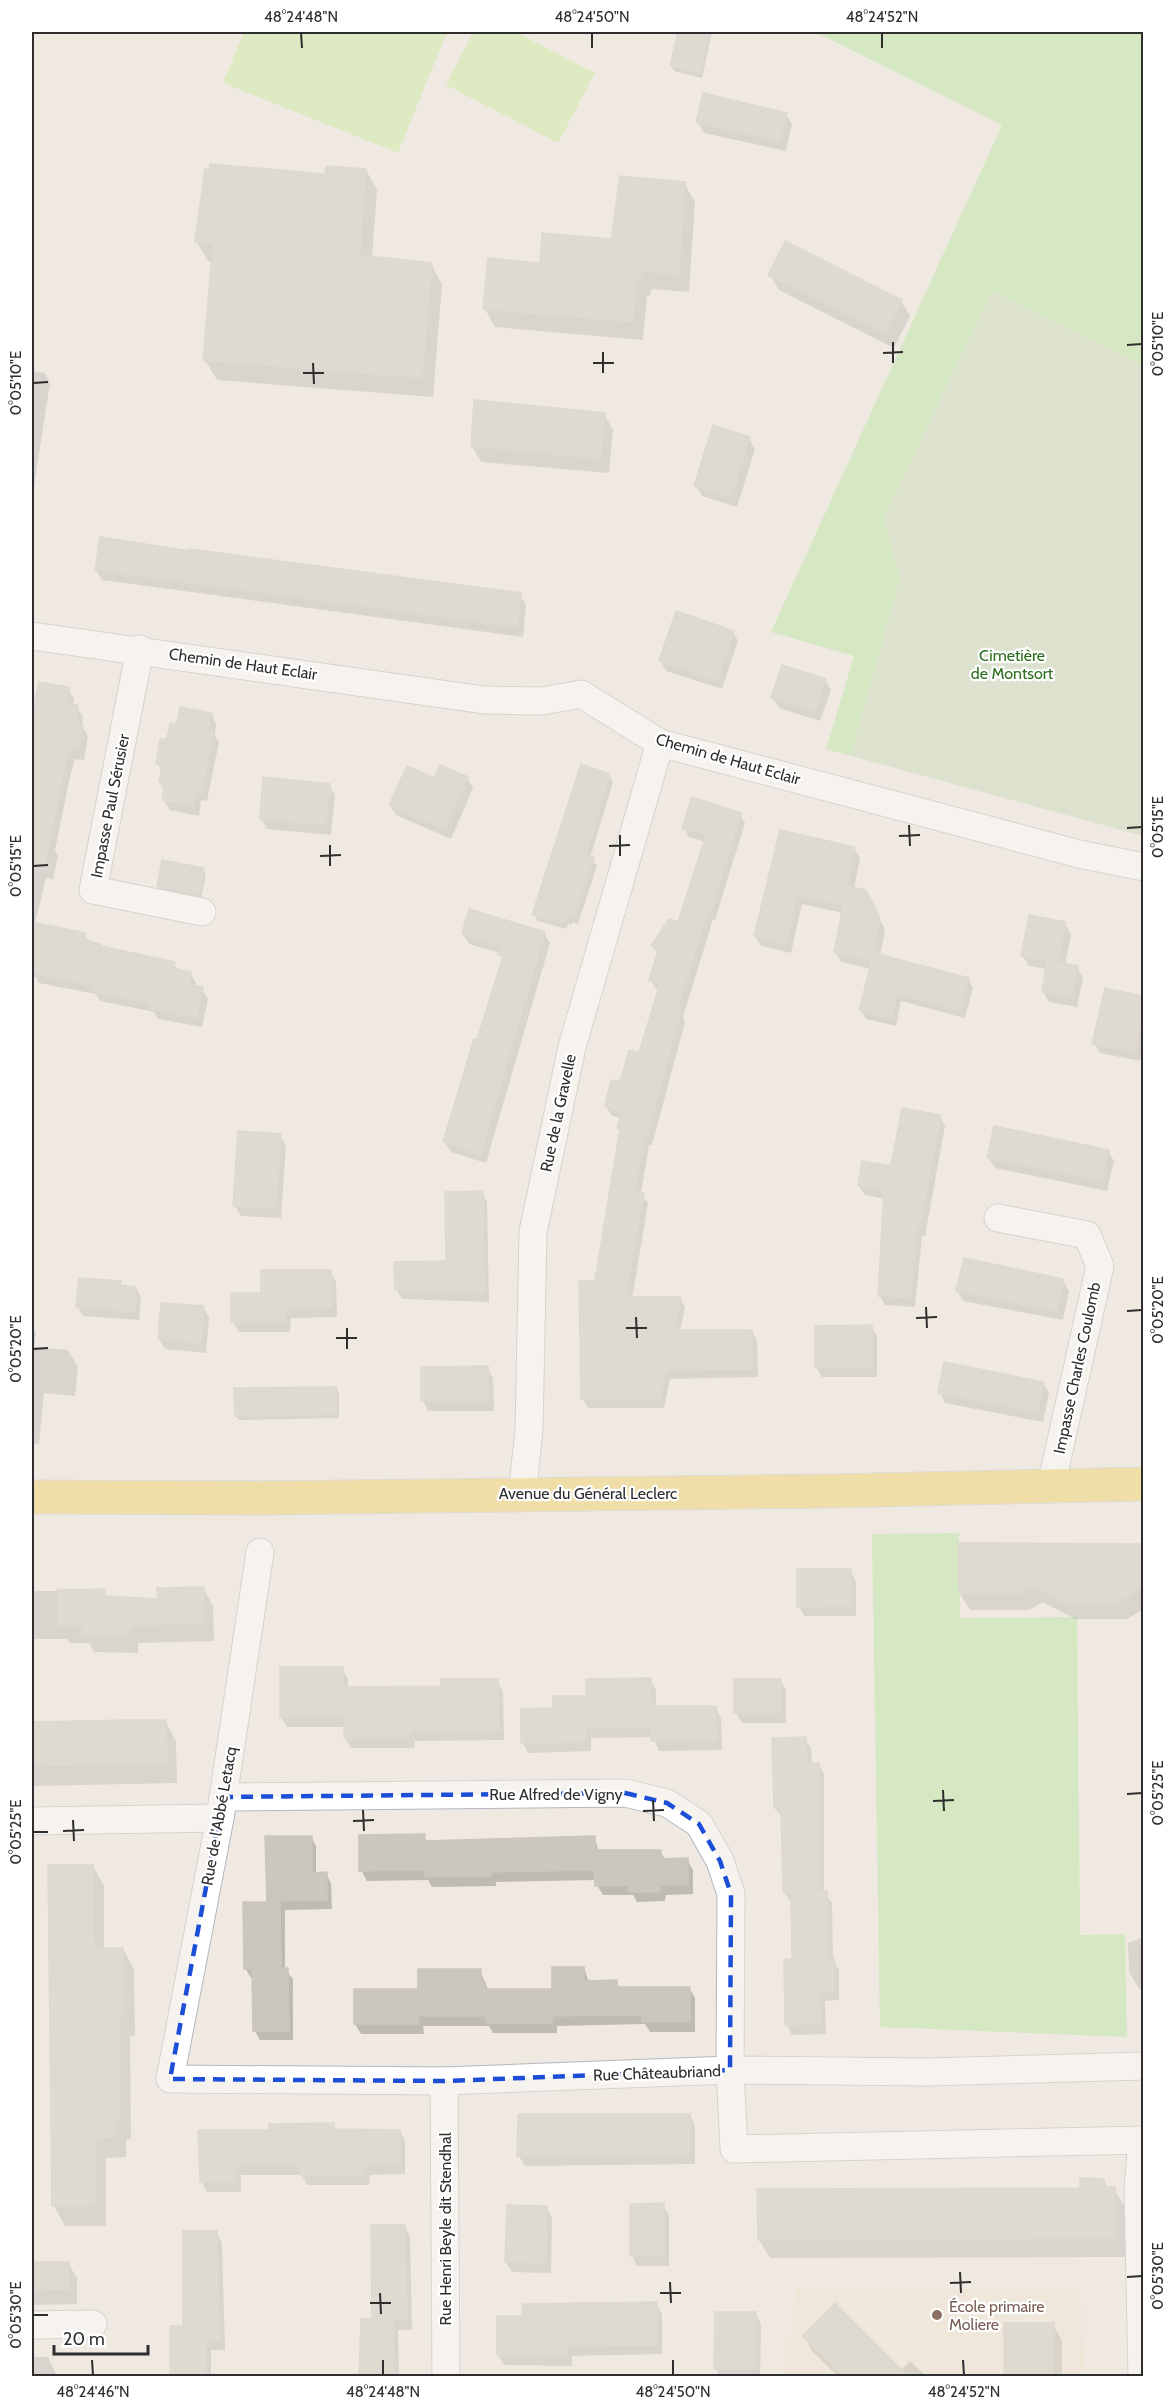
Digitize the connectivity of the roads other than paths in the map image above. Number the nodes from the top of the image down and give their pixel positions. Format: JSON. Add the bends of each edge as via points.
{"nodes":[{"id":1,"x":32,"y":636,"type":"edge"},
{"id":2,"x":140,"y":649,"type":"junction"},
{"id":3,"x":660,"y":743,"type":"junction"},
{"id":4,"x":1143,"y":867,"type":"edge"},
{"id":5,"x":202,"y":912,"type":"dead end"},
{"id":6,"x":998,"y":1218,"type":"dead end"},
{"id":7,"x":1143,"y":1484,"type":"edge"},
{"id":8,"x":1052,"y":1486,"type":"junction"},
{"id":9,"x":522,"y":1494,"type":"junction"},
{"id":10,"x":32,"y":1497,"type":"edge"},
{"id":11,"x":260,"y":1552,"type":"dead end"},
{"id":12,"x":221,"y":1807,"type":"junction"},
{"id":13,"x":32,"y":1821,"type":"edge"},
{"id":14,"x":1143,"y":2066,"type":"edge"},
{"id":15,"x":730,"y":2070,"type":"junction"},
{"id":16,"x":170,"y":2079,"type":"joint"},
{"id":17,"x":444,"y":2081,"type":"junction"},
{"id":18,"x":1143,"y":2141,"type":"edge"},
{"id":19,"x":93,"y":2324,"type":"dead end"},
{"id":20,"x":32,"y":2325,"type":"edge"},
{"id":21,"x":446,"y":2376,"type":"edge"},
{"id":22,"x":1142,"y":2376,"type":"edge"}],
"edges":[{"from":1,"to":2,"type":"street","name":"Chemin de Haut Eclair"},
{"from":2,"to":3,"type":"street","name":"Chemin de Haut Eclair","via":[[484,700],[542,701],[581,694]]},
{"from":2,"to":5,"type":"street","name":"Impasse Paul Sérusier","via":[[93,890]]},
{"from":3,"to":4,"type":"street","name":"Chemin de Haut Eclair","via":[[1078,854]]},
{"from":3,"to":9,"type":"street","name":"Rue de la Gravelle","via":[[572,1047],[533,1232],[529,1431]]},
{"from":6,"to":8,"type":"street","name":"Impasse Charles Coulomb","via":[[1087,1235],[1100,1266]]},
{"from":7,"to":8,"type":"main road","name":"Avenue du Général Leclerc"},
{"from":8,"to":9,"type":"main road","name":"Avenue du Général Leclerc"},
{"from":9,"to":10,"type":"main road","name":"Avenue du Général Leclerc"},
{"from":11,"to":12,"type":"street","name":"Rue de l'Abbé Letacq"},
{"from":12,"to":13,"type":"street","name":"Rue Alfred de Vigny"},
{"from":12,"to":15,"type":"street","name":"Rue Alfred de Vigny","via":[[625,1793],[667,1803],[699,1824],[720,1861],[731,1894]]},
{"from":12,"to":16,"type":"street","name":"Rue de l'Abbé Letacq"},
{"from":14,"to":15,"type":"street","name":"Rue Châteaubriand","via":[[928,2072]]},
{"from":15,"to":17,"type":"street","name":"Rue Châteaubriand"},
{"from":15,"to":18,"type":"street","name":"Rue Alfred de Vigny","via":[[734,2149]]},
{"from":16,"to":17,"type":"street","name":"Rue Châteaubriand"},
{"from":17,"to":21,"type":"street","name":"Rue Henri Beyle dit Stendhal"},
{"from":18,"to":22,"type":"street","via":[[1138,2189]]},
{"from":19,"to":20,"type":"street"}]}
